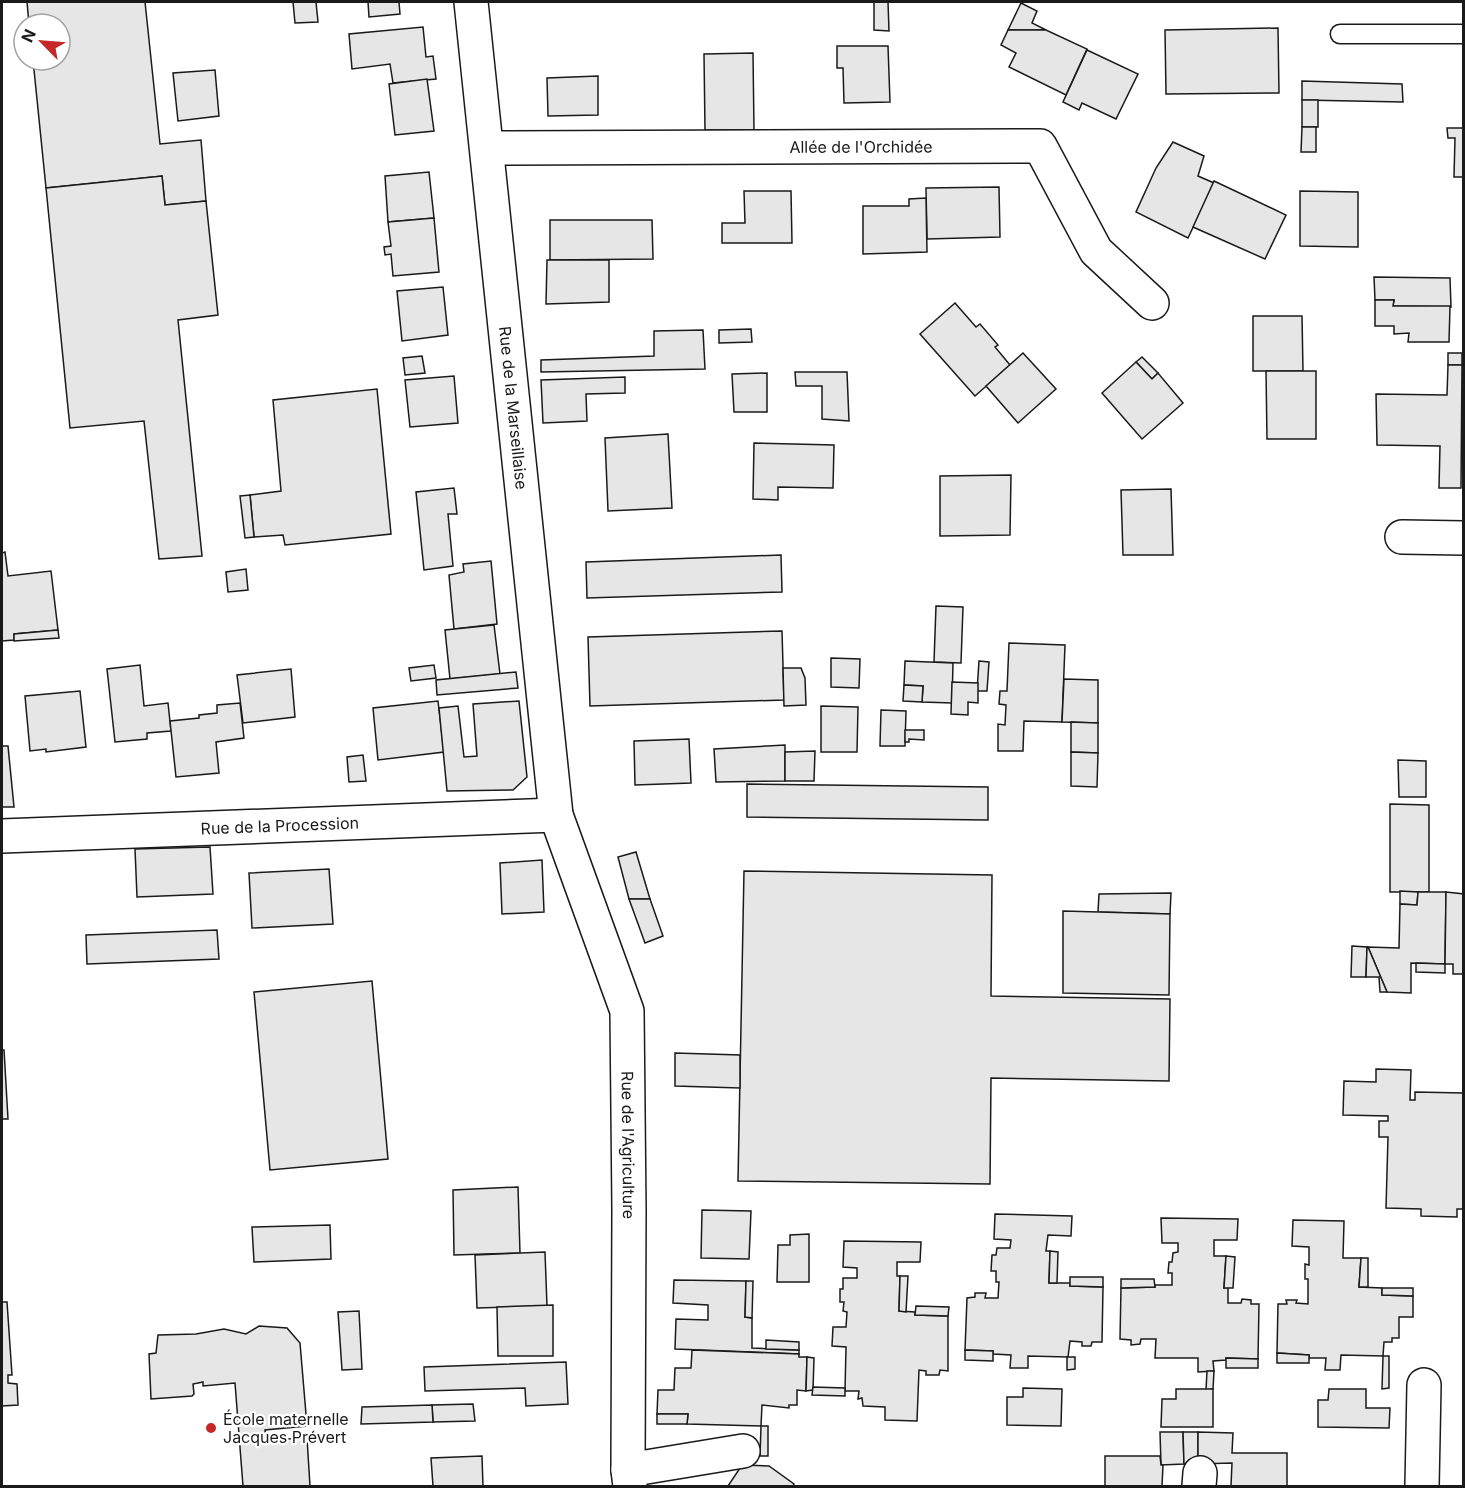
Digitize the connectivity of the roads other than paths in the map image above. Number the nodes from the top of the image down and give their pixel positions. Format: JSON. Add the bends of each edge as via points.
{"nodes":[{"id":1,"x":471,"y":2,"type":"edge"},
{"id":2,"x":1340,"y":34,"type":"dead end"},
{"id":3,"x":1464,"y":34,"type":"edge"},
{"id":4,"x":487,"y":148,"type":"junction"},
{"id":5,"x":1152,"y":303,"type":"dead end"},
{"id":6,"x":1402,"y":537,"type":"dead end"},
{"id":7,"x":1464,"y":538,"type":"edge"},
{"id":8,"x":556,"y":815,"type":"junction"},
{"id":9,"x":2,"y":836,"type":"edge"},
{"id":10,"x":1424,"y":1385,"type":"dead end"},
{"id":11,"x":743,"y":1451,"type":"dead end"},
{"id":12,"x":629,"y":1478,"type":"edge"},
{"id":13,"x":1422,"y":1486,"type":"edge"}],
"edges":[{"from":1,"to":4,"type":"street","name":"Rue de la Marseillaise"},
{"from":2,"to":3,"type":"lane"},
{"from":4,"to":5,"type":"street","name":"Allée de l'Orchidée","via":[[1040,146],[1096,251]]},
{"from":4,"to":8,"type":"street","name":"Rue de la Marseillaise"},
{"from":6,"to":7,"type":"street"},
{"from":8,"to":9,"type":"street","name":"Rue de la Procession"},
{"from":8,"to":12,"type":"street","name":"Rue de l'Agriculture","via":[[627,1011]]},
{"from":10,"to":13,"type":"street"},
{"from":11,"to":12,"type":"street"}]}
